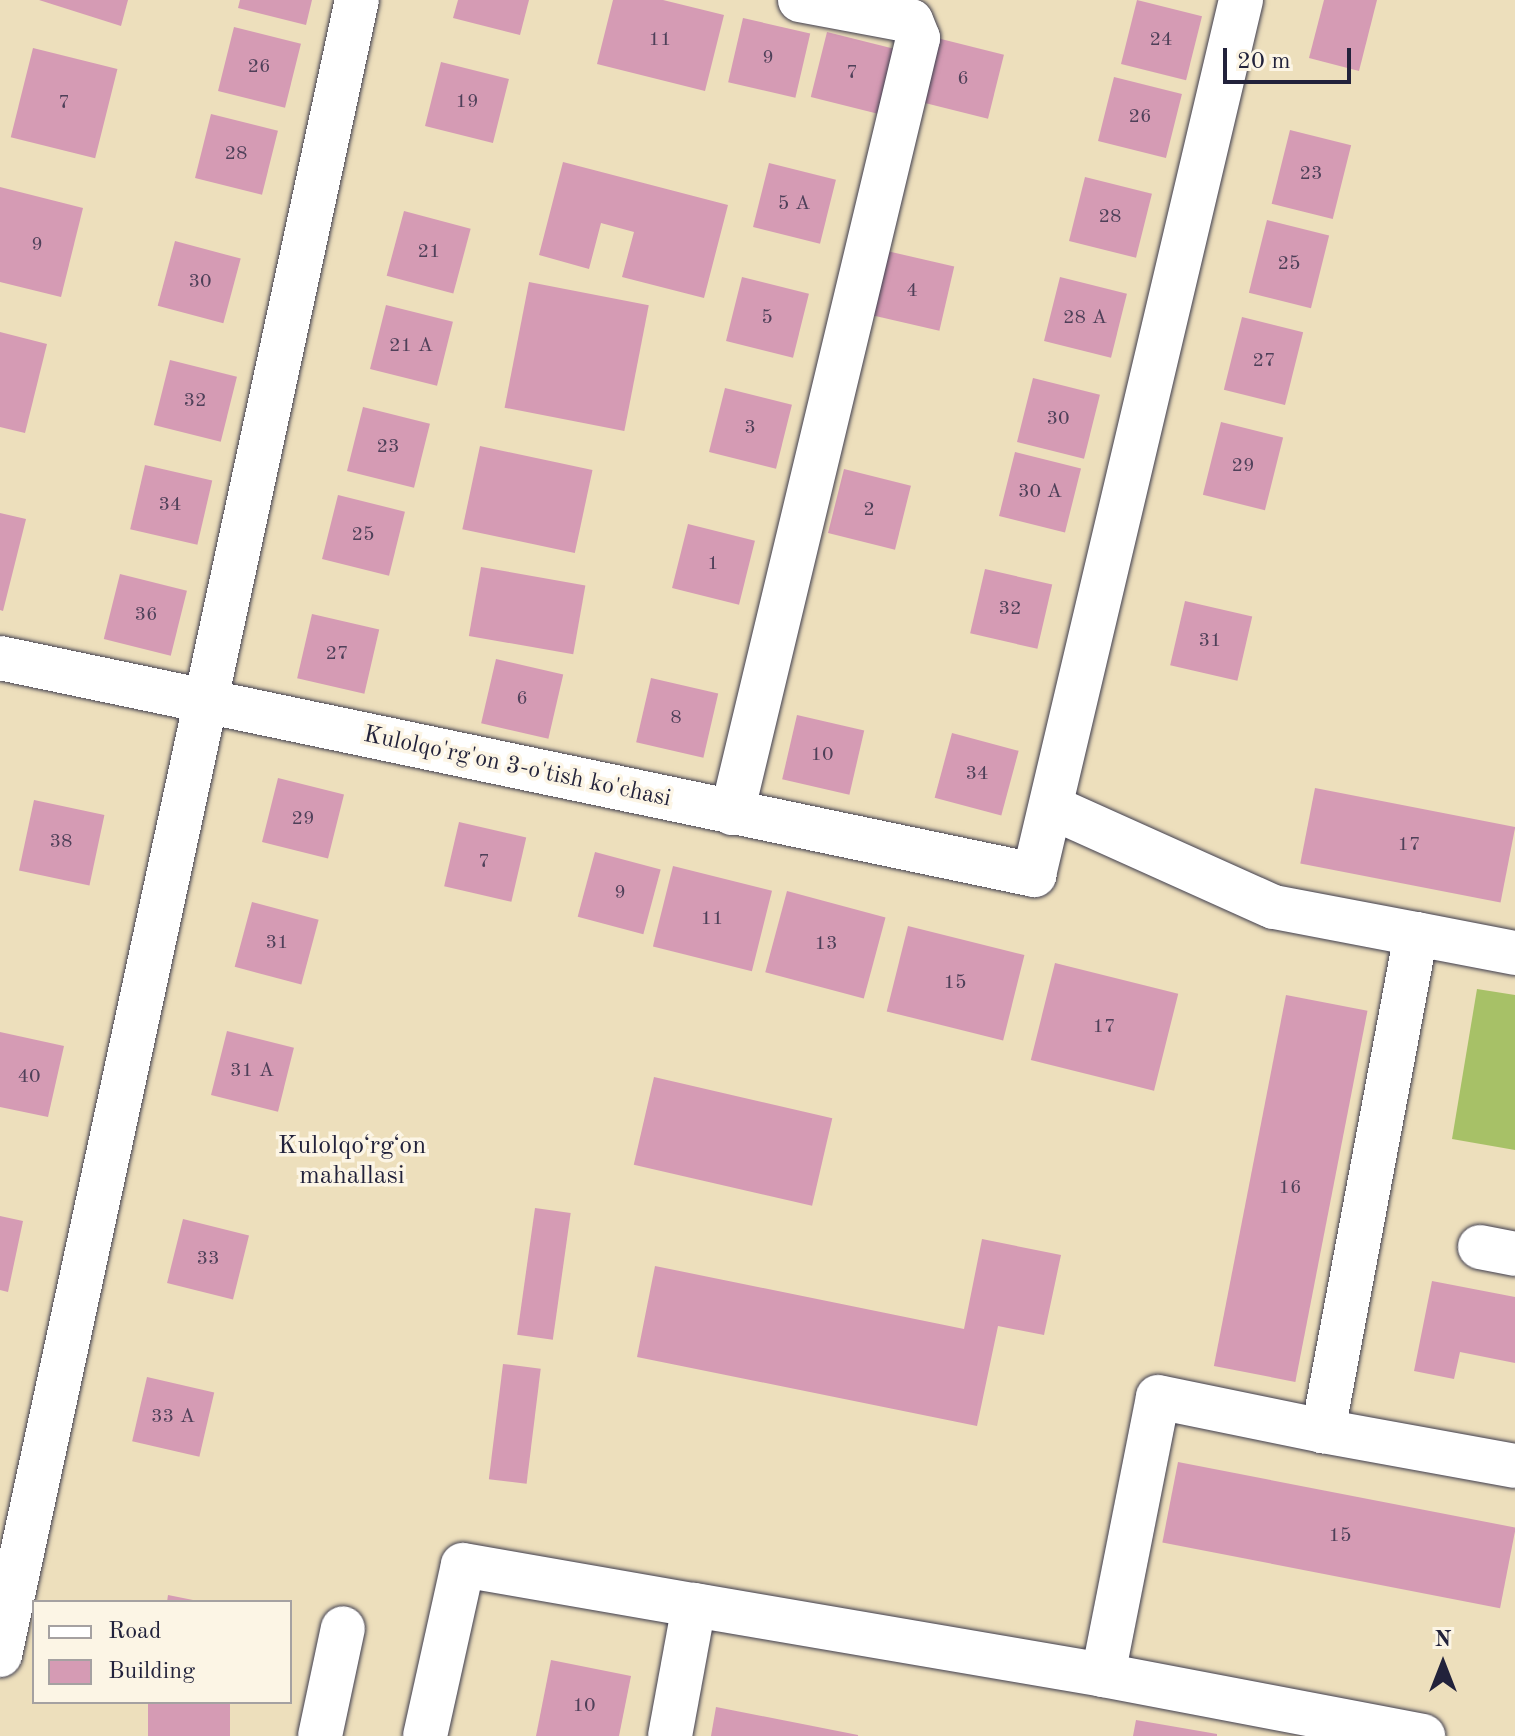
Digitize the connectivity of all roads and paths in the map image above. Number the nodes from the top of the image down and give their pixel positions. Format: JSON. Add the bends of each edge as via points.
{"nodes":[{"id":1,"x":357,"y":0,"type":"edge"},
{"id":2,"x":800,"y":0,"type":"edge"},
{"id":3,"x":1241,"y":0,"type":"edge"},
{"id":4,"x":0,"y":658,"type":"edge"},
{"id":5,"x":207,"y":704,"type":"junction"},
{"id":6,"x":1051,"y":807,"type":"junction"},
{"id":7,"x":732,"y":813,"type":"junction"},
{"id":8,"x":1416,"y":934,"type":"junction"},
{"id":9,"x":1515,"y":953,"type":"edge"},
{"id":10,"x":1323,"y":1431,"type":"junction"},
{"id":11,"x":1515,"y":1466,"type":"edge"},
{"id":12,"x":704,"y":1607,"type":"junction"},
{"id":13,"x":343,"y":1628,"type":"dead end"},
{"id":14,"x":0,"y":1655,"type":"edge"},
{"id":15,"x":1103,"y":1675,"type":"junction"},
{"id":16,"x":320,"y":1736,"type":"edge"},
{"id":17,"x":425,"y":1736,"type":"edge"},
{"id":18,"x":670,"y":1736,"type":"edge"},
{"id":19,"x":1423,"y":1736,"type":"edge"}],
"edges":[{"from":1,"to":5,"type":"street"},
{"from":2,"to":7,"type":"street","via":[[911,21],[918,38]]},
{"from":3,"to":6,"type":"street"},
{"from":4,"to":5,"type":"street","name":"Kulolqo'rg'on 3-o'tish ko'chasi"},
{"from":5,"to":7,"type":"street","name":"Kulolqo'rg'on 3-o'tish ko'chasi"},
{"from":5,"to":14,"type":"street"},
{"from":6,"to":7,"type":"street","name":"Kulolqo'rg'on 3-o'tish ko'chasi","via":[[1034,875]]},
{"from":6,"to":8,"type":"street","via":[[1274,907]]},
{"from":8,"to":9,"type":"street"},
{"from":8,"to":10,"type":"street"},
{"from":10,"to":11,"type":"street"},
{"from":10,"to":15,"type":"street","via":[[1158,1397]]},
{"from":12,"to":15,"type":"street"},
{"from":12,"to":17,"type":"street","via":[[463,1565]]},
{"from":12,"to":18,"type":"street","via":[[694,1605]]},
{"from":13,"to":16,"type":"street"},
{"from":15,"to":19,"type":"street"}]}
